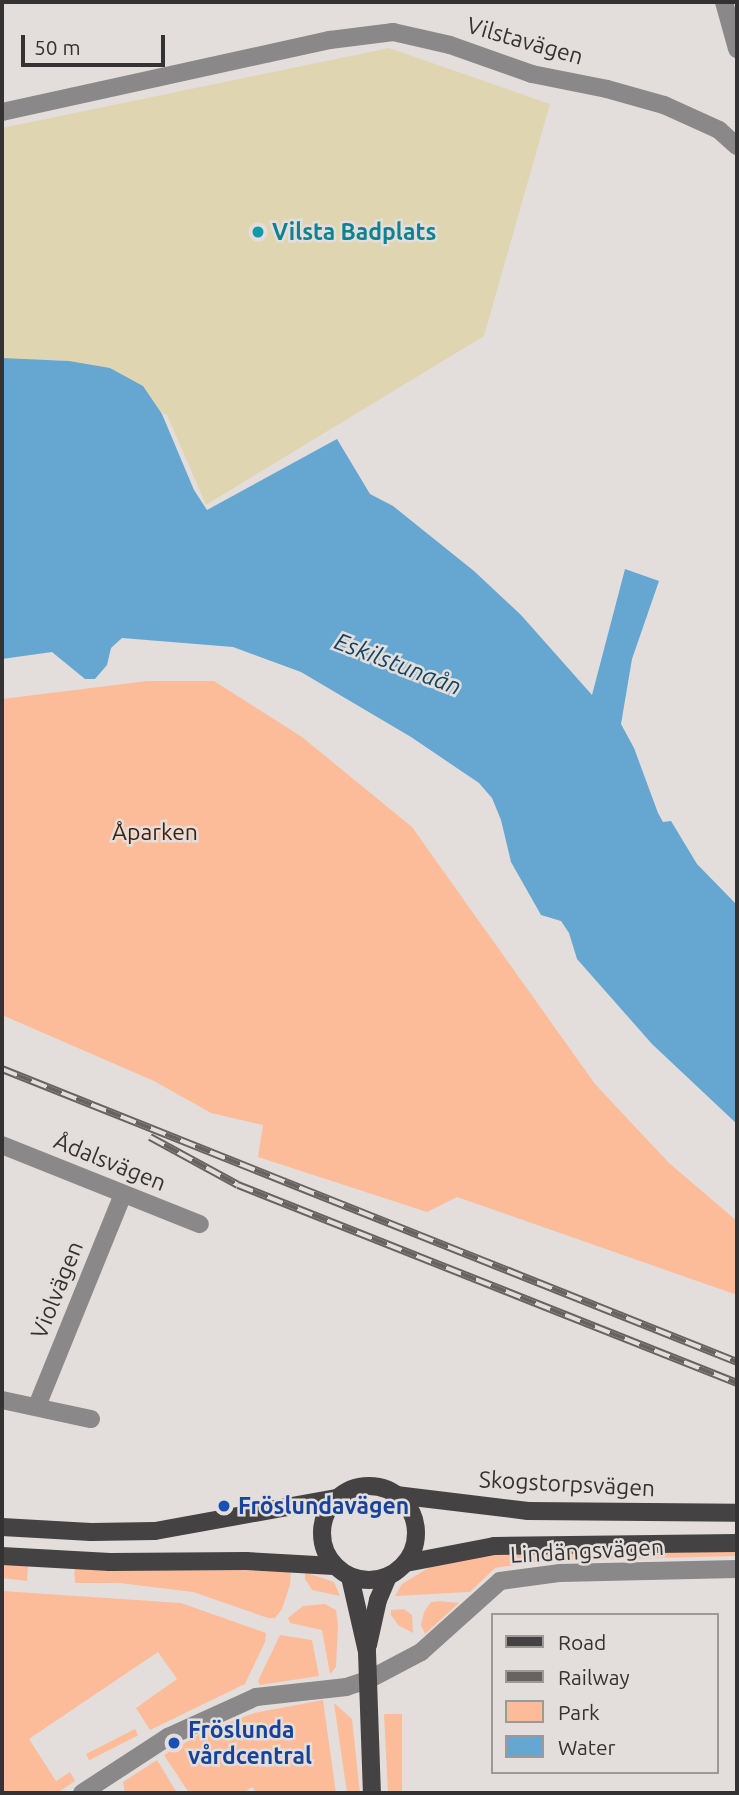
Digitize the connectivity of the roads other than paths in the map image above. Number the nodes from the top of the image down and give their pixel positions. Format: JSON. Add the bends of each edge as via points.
{"nodes":[{"id":1,"x":724,"y":2,"type":"edge"},
{"id":2,"x":737,"y":49,"type":"edge"},
{"id":3,"x":2,"y":112,"type":"edge"},
{"id":4,"x":737,"y":146,"type":"edge"},
{"id":5,"x":2,"y":1145,"type":"edge"},
{"id":6,"x":122,"y":1194,"type":"junction"},
{"id":7,"x":200,"y":1224,"type":"dead end"},
{"id":8,"x":2,"y":1400,"type":"edge"},
{"id":9,"x":37,"y":1406,"type":"junction"},
{"id":10,"x":91,"y":1419,"type":"dead end"},
{"id":11,"x":396,"y":1495,"type":"junction"},
{"id":12,"x":337,"y":1498,"type":"junction"},
{"id":13,"x":737,"y":1513,"type":"edge"},
{"id":14,"x":2,"y":1527,"type":"edge"},
{"id":15,"x":737,"y":1543,"type":"edge"},
{"id":16,"x":2,"y":1556,"type":"edge"},
{"id":17,"x":406,"y":1563,"type":"junction"},
{"id":18,"x":334,"y":1566,"type":"junction"},
{"id":19,"x":737,"y":1569,"type":"edge"},
{"id":20,"x":388,"y":1576,"type":"junction"},
{"id":21,"x":351,"y":1577,"type":"junction"},
{"id":22,"x":367,"y":1652,"type":"junction"},
{"id":23,"x":368,"y":1680,"type":"junction"},
{"id":24,"x":82,"y":1793,"type":"edge"},
{"id":25,"x":372,"y":1793,"type":"edge"}],
"edges":[{"from":1,"to":2,"type":"street"},
{"from":3,"to":4,"type":"street","name":"Vilstavägen","via":[[330,40],[393,32],[450,45],[532,74],[663,105],[719,130]]},
{"from":5,"to":6,"type":"street","name":"Ådalsvägen"},
{"from":6,"to":7,"type":"street","name":"Ådalsvägen"},
{"from":6,"to":9,"type":"street","name":"Violvägen"},
{"from":8,"to":9,"type":"street"},
{"from":9,"to":10,"type":"street"},
{"from":11,"to":12,"type":"main road","via":[[371,1486]]},
{"from":11,"to":13,"type":"main road","name":"Skogstorpsvägen","via":[[528,1511]]},
{"from":11,"to":17,"type":"main road","via":[[415,1525],[415,1545]]},
{"from":12,"to":14,"type":"main road","via":[[155,1531]]},
{"from":12,"to":18,"type":"main road","via":[[325,1515],[321,1535]]},
{"from":15,"to":17,"type":"main road","via":[[494,1546]]},
{"from":16,"to":18,"type":"main road"},
{"from":17,"to":20,"type":"main road"},
{"from":18,"to":21,"type":"main road"},
{"from":19,"to":23,"type":"street","name":"Lindängsvägen","via":[[560,1573],[500,1581],[421,1652]]},
{"from":20,"to":21,"type":"main road","via":[[373,1581]]},
{"from":20,"to":22,"type":"main road"},
{"from":21,"to":22,"type":"main road"},
{"from":22,"to":23,"type":"main road"},
{"from":23,"to":24,"type":"street","name":"Lindängsvägen","via":[[256,1698],[168,1737]]},
{"from":23,"to":25,"type":"main road"}]}
